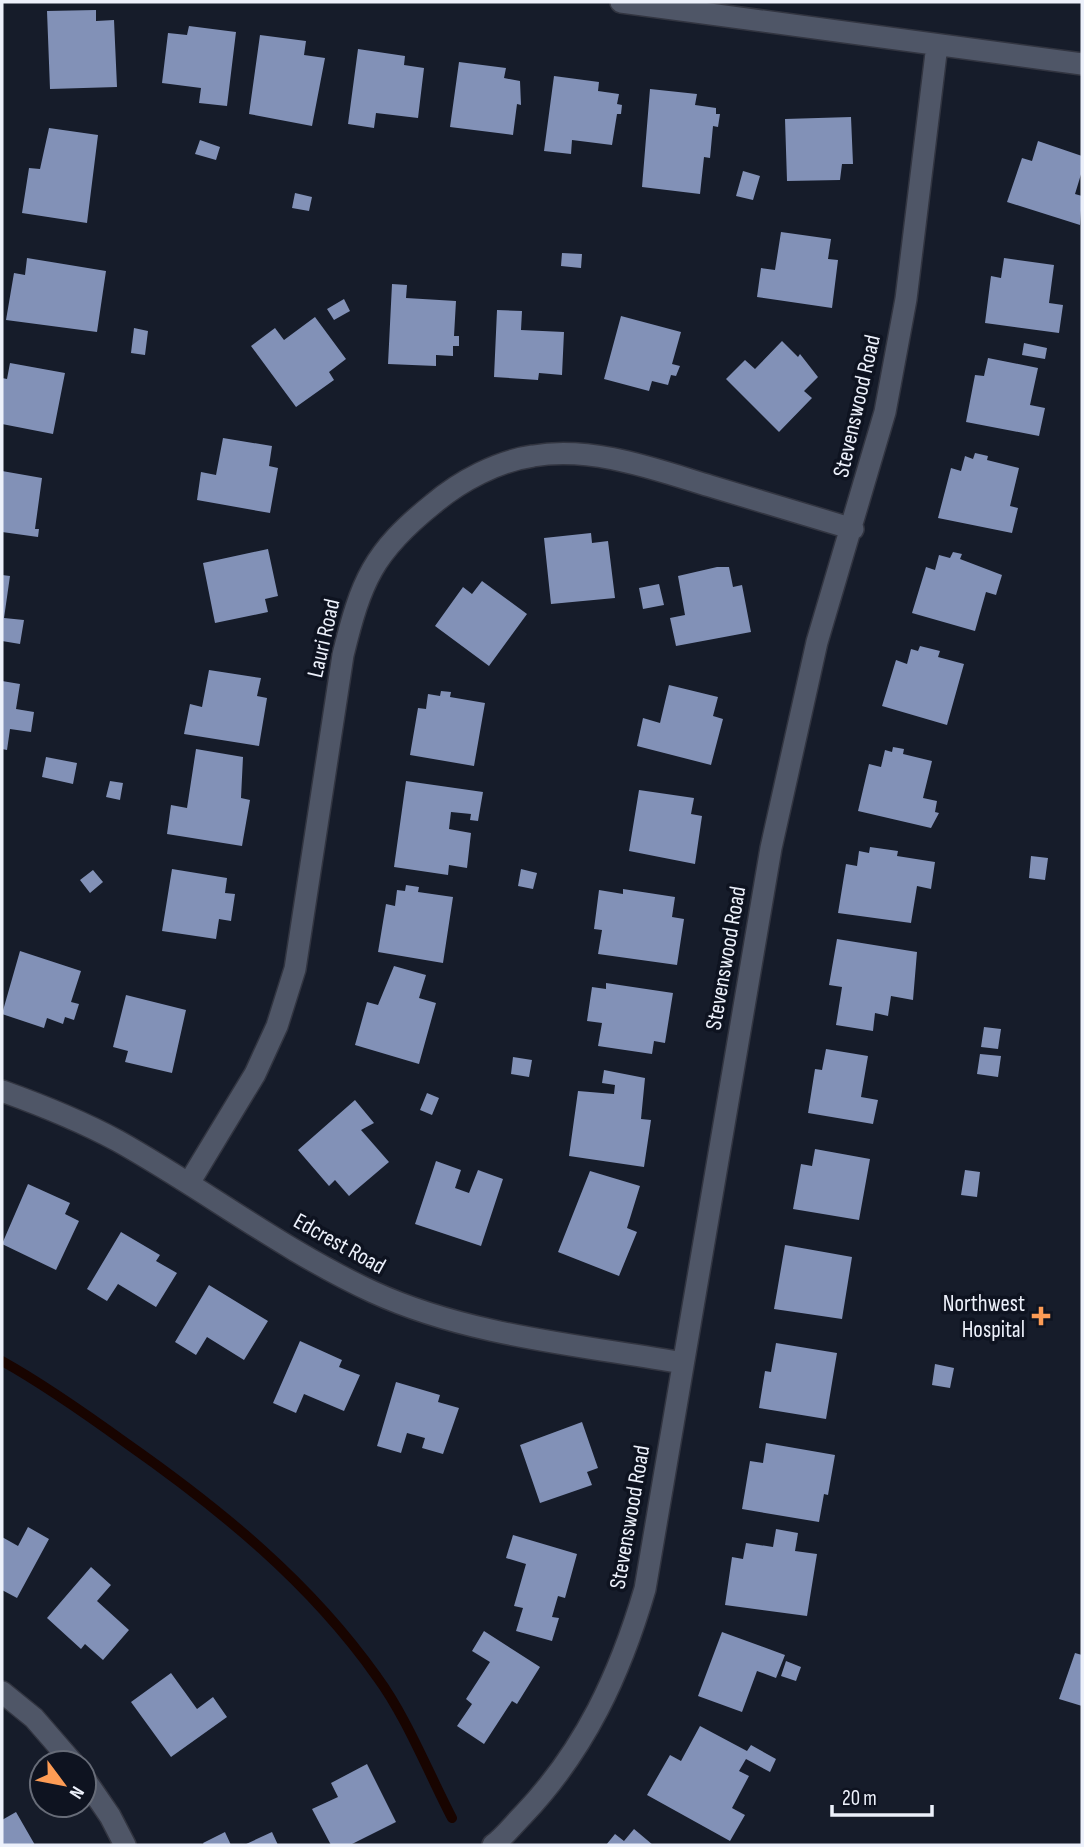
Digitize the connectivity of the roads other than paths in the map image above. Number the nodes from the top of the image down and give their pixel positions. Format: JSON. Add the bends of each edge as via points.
{"nodes":[{"id":1,"x":621,"y":2,"type":"edge"},
{"id":2,"x":937,"y":45,"type":"junction"},
{"id":3,"x":1082,"y":64,"type":"edge"},
{"id":4,"x":853,"y":529,"type":"junction"},
{"id":5,"x":2,"y":1091,"type":"edge"},
{"id":6,"x":188,"y":1183,"type":"junction"},
{"id":7,"x":682,"y":1363,"type":"junction"},
{"id":8,"x":2,"y":1692,"type":"edge"},
{"id":9,"x":61,"y":1749,"type":"edge"},
{"id":10,"x":98,"y":1799,"type":"edge"},
{"id":11,"x":125,"y":1845,"type":"edge"},
{"id":12,"x":493,"y":1845,"type":"edge"}],
"edges":[{"from":1,"to":2,"type":"street"},
{"from":2,"to":3,"type":"street"},
{"from":2,"to":4,"type":"street","name":"Stevenswood Road","via":[[906,299],[885,412]]},
{"from":4,"to":6,"type":"street","name":"Lauri Road","via":[[632,462],[580,454],[532,456],[494,468],[456,485],[414,520],[379,555],[356,604],[343,655],[295,969],[277,1026],[255,1074]]},
{"from":4,"to":7,"type":"street","name":"Stevenswood Road","via":[[817,642],[771,848]]},
{"from":5,"to":6,"type":"street","name":"Edcrest Road","via":[[116,1140]]},
{"from":6,"to":7,"type":"street","name":"Edcrest Road","via":[[374,1293],[473,1324]]},
{"from":7,"to":12,"type":"street","name":"Stevenswood Road","via":[[645,1590],[628,1647],[579,1746],[542,1795]]},
{"from":8,"to":9,"type":"street","via":[[34,1718]]},
{"from":10,"to":11,"type":"street"}]}
